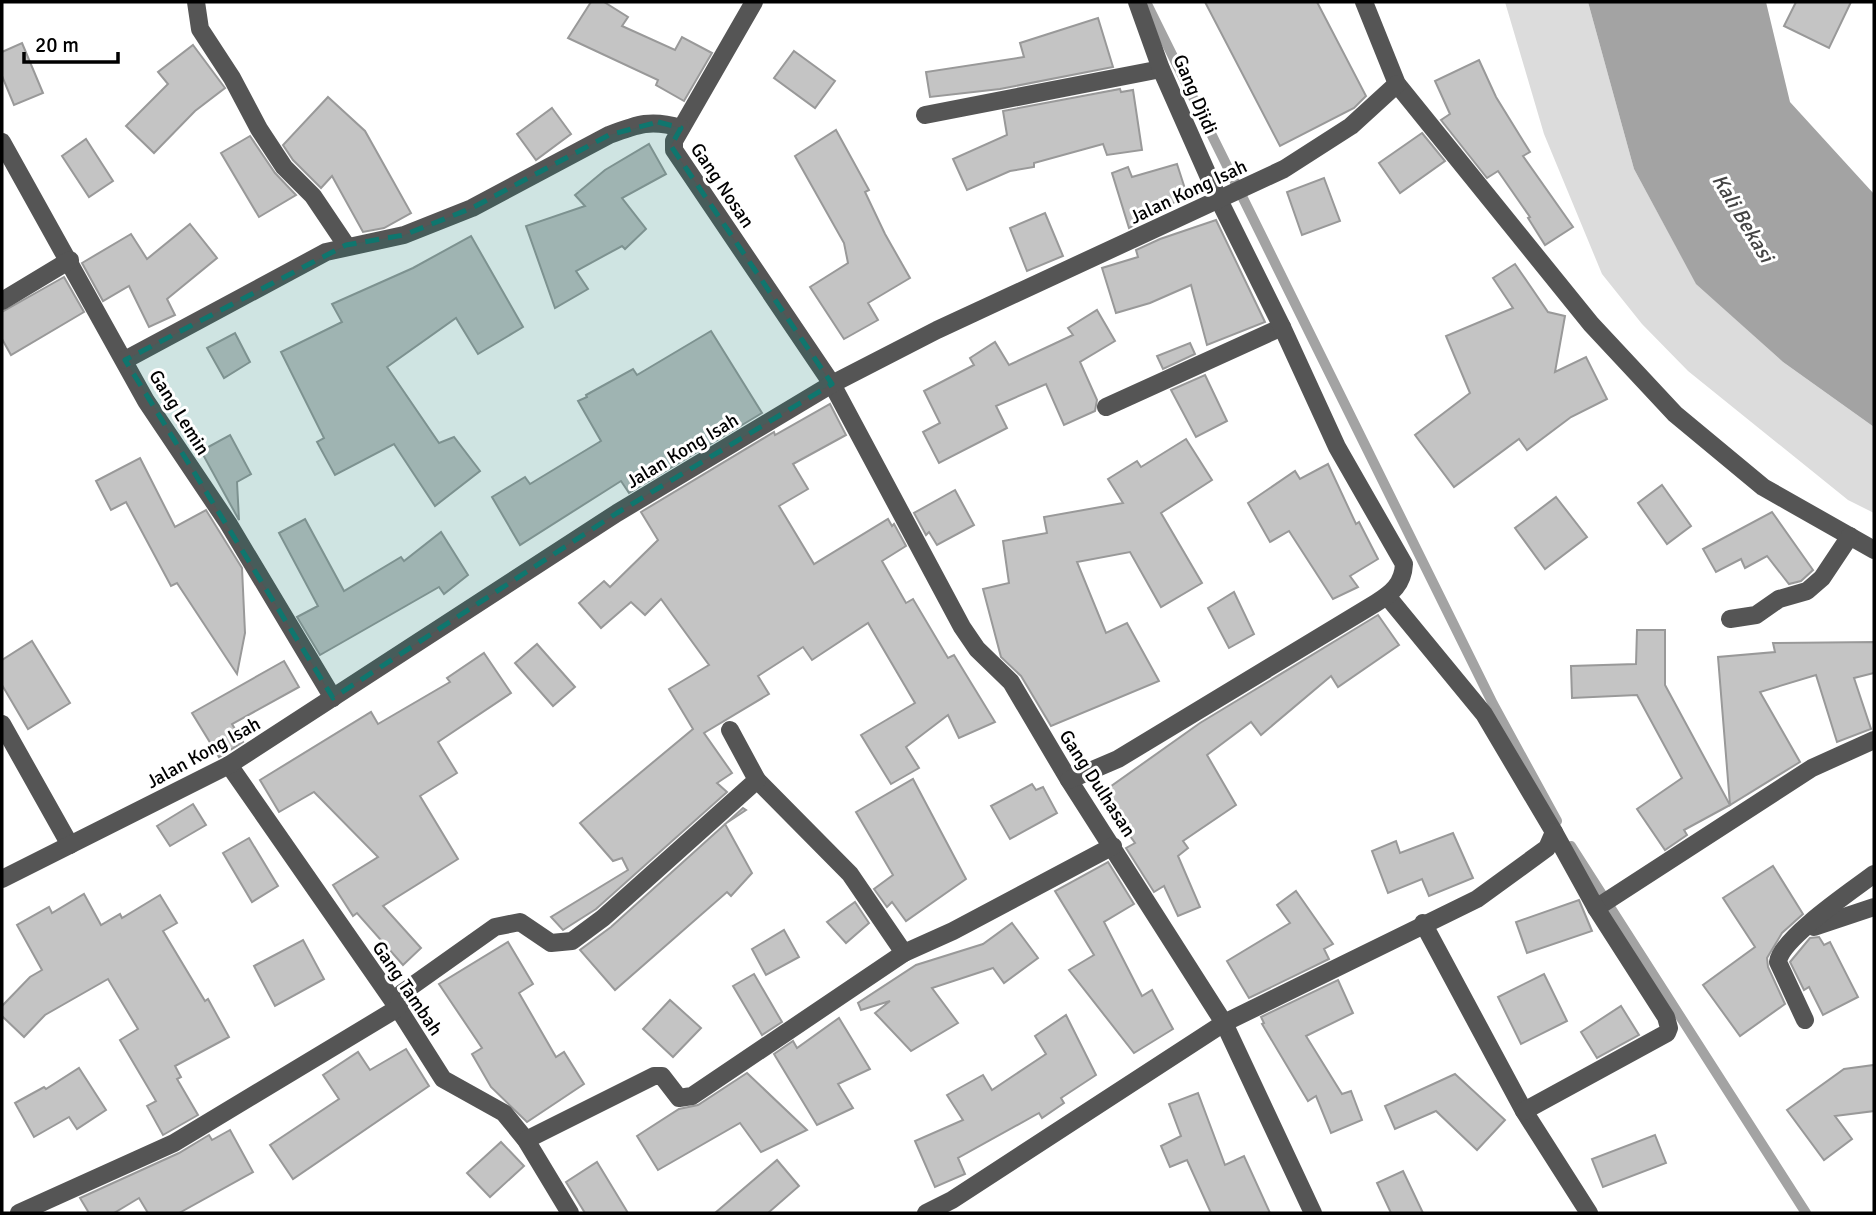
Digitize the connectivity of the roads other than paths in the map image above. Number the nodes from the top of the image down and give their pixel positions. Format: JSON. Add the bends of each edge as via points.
{"nodes":[{"id":1,"x":196,"y":2,"type":"edge"},
{"id":2,"x":752,"y":2,"type":"edge"},
{"id":3,"x":1137,"y":2,"type":"edge"},
{"id":4,"x":1364,"y":2,"type":"edge"},
{"id":5,"x":1161,"y":69,"type":"junction"},
{"id":6,"x":1397,"y":85,"type":"junction"},
{"id":7,"x":925,"y":115,"type":"dead end"},
{"id":8,"x":681,"y":128,"type":"junction"},
{"id":9,"x":2,"y":144,"type":"edge"},
{"id":10,"x":1223,"y":199,"type":"junction"},
{"id":11,"x":346,"y":245,"type":"junction"},
{"id":12,"x":70,"y":260,"type":"junction"},
{"id":13,"x":2,"y":301,"type":"edge"},
{"id":14,"x":1282,"y":327,"type":"junction"},
{"id":15,"x":125,"y":360,"type":"junction"},
{"id":16,"x":832,"y":384,"type":"junction"},
{"id":17,"x":1106,"y":407,"type":"dead end"},
{"id":18,"x":1850,"y":536,"type":"junction"},
{"id":19,"x":1874,"y":550,"type":"edge"},
{"id":20,"x":1387,"y":596,"type":"junction"},
{"id":21,"x":1730,"y":619,"type":"dead end"},
{"id":22,"x":333,"y":698,"type":"junction"},
{"id":23,"x":2,"y":724,"type":"edge"},
{"id":24,"x":730,"y":730,"type":"dead end"},
{"id":25,"x":1874,"y":740,"type":"edge"},
{"id":26,"x":229,"y":765,"type":"junction"},
{"id":27,"x":757,"y":780,"type":"junction"},
{"id":28,"x":1069,"y":780,"type":"junction"},
{"id":29,"x":1550,"y":840,"type":"junction"},
{"id":30,"x":70,"y":845,"type":"junction"},
{"id":31,"x":1113,"y":846,"type":"junction"},
{"id":32,"x":1874,"y":874,"type":"edge"},
{"id":33,"x":2,"y":879,"type":"edge"},
{"id":34,"x":1874,"y":907,"type":"edge"},
{"id":35,"x":1596,"y":908,"type":"junction"},
{"id":36,"x":1423,"y":923,"type":"junction"},
{"id":37,"x":1802,"y":931,"type":"junction"},
{"id":38,"x":904,"y":953,"type":"junction"},
{"id":39,"x":398,"y":1008,"type":"junction"},
{"id":40,"x":1805,"y":1020,"type":"dead end"},
{"id":41,"x":1224,"y":1023,"type":"junction"},
{"id":42,"x":1524,"y":1111,"type":"junction"},
{"id":43,"x":526,"y":1140,"type":"junction"},
{"id":44,"x":1585,"y":1212,"type":"edge"},
{"id":45,"x":19,"y":1213,"type":"edge"},
{"id":46,"x":570,"y":1213,"type":"edge"},
{"id":47,"x":926,"y":1213,"type":"edge"},
{"id":48,"x":1313,"y":1213,"type":"edge"}],
"edges":[{"from":1,"to":11,"type":"street","via":[[200,29],[259,129]]},
{"from":2,"to":8,"type":"street","name":"Gang Nosan"},
{"from":3,"to":5,"type":"street","name":"Gang Djidi"},
{"from":4,"to":6,"type":"street"},
{"from":5,"to":7,"type":"street"},
{"from":5,"to":10,"type":"street","name":"Gang Djidi"},
{"from":6,"to":10,"type":"street","name":"Jalan Kong Isah","via":[[1351,126],[1284,169]]},
{"from":6,"to":18,"type":"street","via":[[1591,324],[1675,414],[1763,486]]},
{"from":8,"to":11,"type":"street","via":[[658,122],[631,127],[472,208],[404,235]]},
{"from":8,"to":16,"type":"street","name":"Gang Nosan","via":[[674,150]]},
{"from":9,"to":12,"type":"street","name":"Gang Lemin"},
{"from":10,"to":14,"type":"street","name":"Gang Djidi"},
{"from":10,"to":16,"type":"street","name":"Jalan Kong Isah","via":[[937,330]]},
{"from":11,"to":15,"type":"street"},
{"from":12,"to":13,"type":"street"},
{"from":12,"to":15,"type":"street","name":"Gang Lemin"},
{"from":14,"to":17,"type":"street"},
{"from":14,"to":20,"type":"street","name":"Gang Djidi","via":[[1337,447],[1404,564],[1401,582]]},
{"from":15,"to":22,"type":"street","name":"Gang Lemin","via":[[146,401],[228,523]]},
{"from":16,"to":22,"type":"street","name":"Jalan Kong Isah","via":[[617,513]]},
{"from":16,"to":28,"type":"street","name":"Gang Dulhasan","via":[[962,627],[1011,682]]},
{"from":18,"to":19,"type":"street"},
{"from":18,"to":21,"type":"street","via":[[1813,587],[1779,599],[1756,615]]},
{"from":20,"to":28,"type":"street","via":[[1118,759]]},
{"from":20,"to":29,"type":"street","via":[[1484,714]]},
{"from":22,"to":26,"type":"street","name":"Jalan Kong Isah"},
{"from":23,"to":30,"type":"street"},
{"from":24,"to":27,"type":"street"},
{"from":25,"to":35,"type":"street","via":[[1812,768]]},
{"from":26,"to":30,"type":"street","name":"Jalan Kong Isah"},
{"from":26,"to":39,"type":"street","name":"Gang Tambah"},
{"from":27,"to":38,"type":"street","via":[[850,874]]},
{"from":27,"to":39,"type":"street","via":[[572,941],[551,943],[520,922],[495,927],[402,993]]},
{"from":28,"to":31,"type":"street","name":"Gang Dulhasan"},
{"from":29,"to":35,"type":"street","via":[[1571,858]]},
{"from":29,"to":36,"type":"street","via":[[1476,899]]},
{"from":30,"to":33,"type":"street","name":"Jalan Kong Isah"},
{"from":31,"to":38,"type":"street"},
{"from":31,"to":41,"type":"street","name":"Gang Dulhasan"},
{"from":32,"to":37,"type":"street"},
{"from":34,"to":37,"type":"street"},
{"from":35,"to":42,"type":"street","via":[[1669,1028]]},
{"from":36,"to":41,"type":"street"},
{"from":36,"to":42,"type":"street"},
{"from":37,"to":40,"type":"street","via":[[1777,961]]},
{"from":38,"to":43,"type":"street","via":[[692,1096],[679,1098],[662,1076],[654,1076]]},
{"from":39,"to":43,"type":"street","name":"Gang Tambah","via":[[443,1079],[503,1113]]},
{"from":39,"to":45,"type":"street","via":[[174,1143]]},
{"from":41,"to":47,"type":"street"},
{"from":41,"to":48,"type":"street","name":"Gang Dulhasan"},
{"from":42,"to":44,"type":"street"},
{"from":43,"to":46,"type":"street","name":"Gang Tambah"}]}
